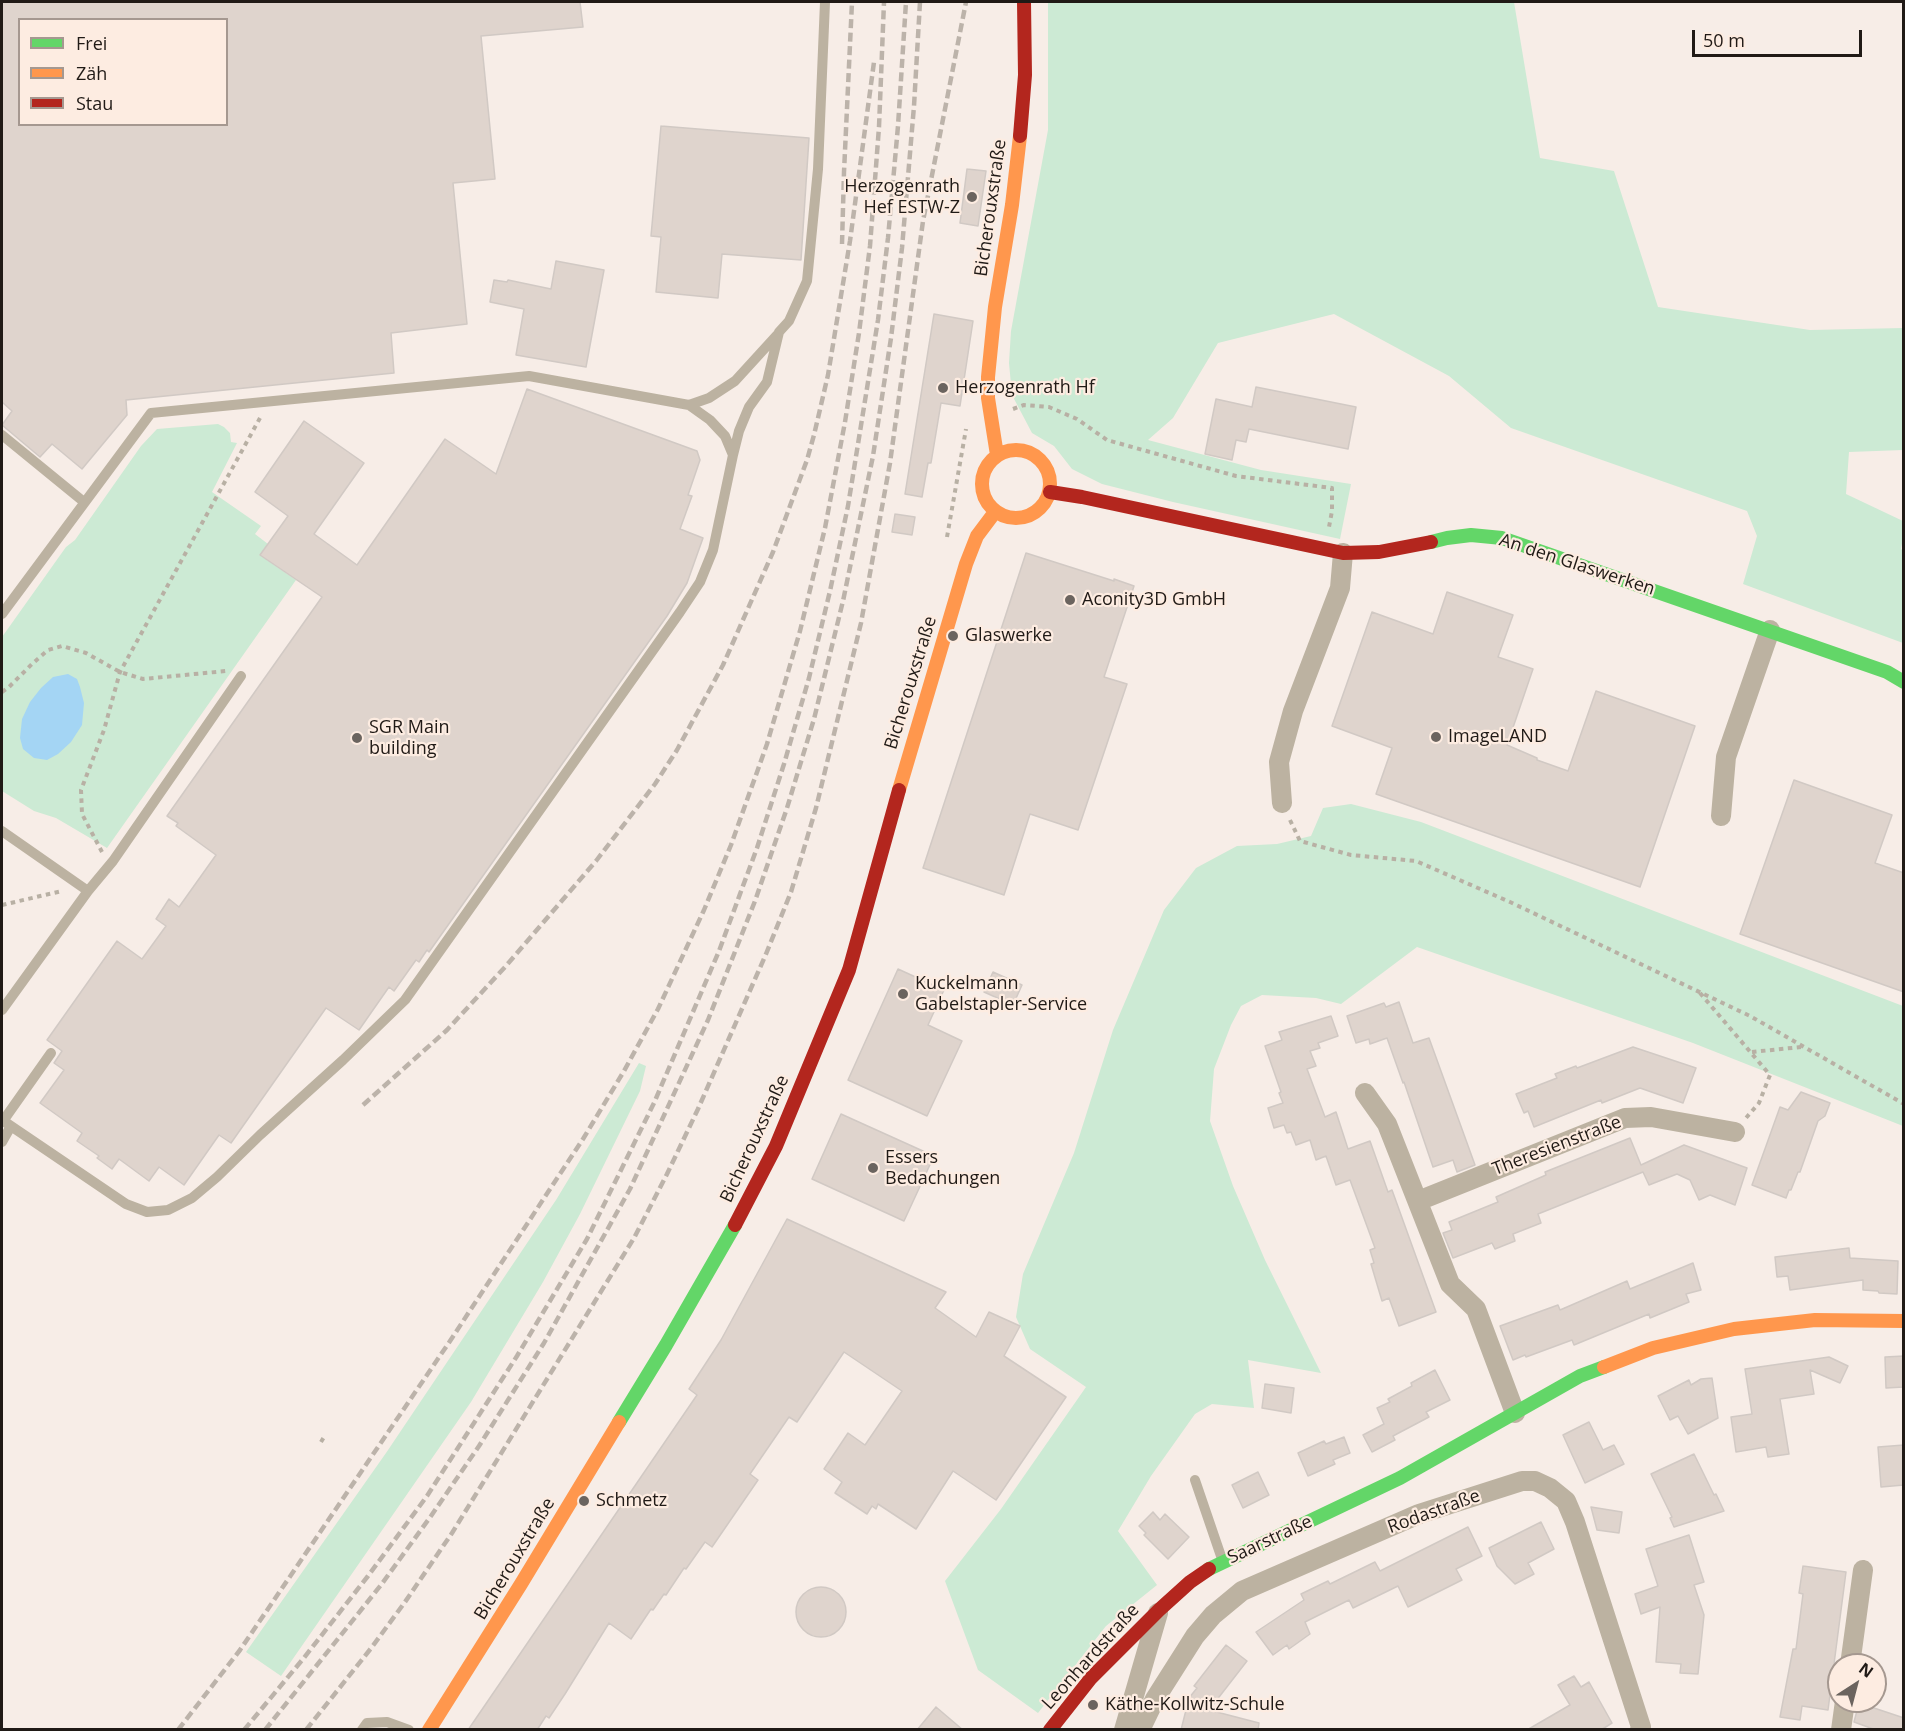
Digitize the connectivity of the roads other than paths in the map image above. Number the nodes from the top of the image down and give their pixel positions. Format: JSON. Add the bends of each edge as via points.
{"nodes":[{"id":1,"x":825,"y":2,"type":"edge"},
{"id":2,"x":1024,"y":2,"type":"edge"},
{"id":3,"x":779,"y":332,"type":"junction"},
{"id":4,"x":689,"y":405,"type":"junction"},
{"id":5,"x":2,"y":435,"type":"edge"},
{"id":6,"x":733,"y":454,"type":"junction"},
{"id":7,"x":997,"y":455,"type":"junction"},
{"id":8,"x":1050,"y":492,"type":"junction"},
{"id":9,"x":84,"y":502,"type":"junction"},
{"id":10,"x":995,"y":512,"type":"junction"},
{"id":11,"x":1334,"y":551,"type":"junction"},
{"id":12,"x":2,"y":614,"type":"edge"},
{"id":13,"x":1770,"y":630,"type":"junction"},
{"id":14,"x":241,"y":676,"type":"road end"},
{"id":15,"x":1904,"y":682,"type":"edge"},
{"id":16,"x":1282,"y":803,"type":"road end"},
{"id":17,"x":1722,"y":816,"type":"dead end"},
{"id":18,"x":2,"y":831,"type":"edge"},
{"id":19,"x":88,"y":891,"type":"junction"},
{"id":20,"x":2,"y":1010,"type":"edge"},
{"id":21,"x":51,"y":1053,"type":"dead end"},
{"id":22,"x":1365,"y":1093,"type":"dead end"},
{"id":23,"x":5,"y":1122,"type":"edge"},
{"id":24,"x":1735,"y":1131,"type":"road end"},
{"id":25,"x":2,"y":1142,"type":"edge"},
{"id":26,"x":1418,"y":1201,"type":"junction"},
{"id":27,"x":1904,"y":1321,"type":"edge"},
{"id":28,"x":1508,"y":1417,"type":"junction"},
{"id":29,"x":1195,"y":1480,"type":"dead end"},
{"id":30,"x":1223,"y":1562,"type":"junction"},
{"id":31,"x":1863,"y":1570,"type":"dead end"},
{"id":32,"x":1159,"y":1610,"type":"junction"},
{"id":33,"x":1852,"y":1653,"type":"edge"},
{"id":34,"x":1843,"y":1713,"type":"edge"},
{"id":35,"x":1640,"y":1728,"type":"edge"},
{"id":36,"x":362,"y":1730,"type":"edge"},
{"id":37,"x":409,"y":1730,"type":"edge"},
{"id":38,"x":429,"y":1730,"type":"edge"},
{"id":39,"x":1050,"y":1730,"type":"edge"},
{"id":40,"x":1124,"y":1730,"type":"edge"},
{"id":41,"x":1140,"y":1730,"type":"edge"},
{"id":42,"x":1841,"y":1730,"type":"edge"}],
"edges":[{"from":1,"to":3,"type":"lane","via":[[818,169],[807,281],[789,321]]},
{"from":2,"to":7,"type":"street","name":"Bicherouxstraße","via":[[1023,115],[995,307],[988,398]]},
{"from":3,"to":4,"type":"lane","via":[[735,381],[709,398]]},
{"from":3,"to":6,"type":"lane","via":[[767,382],[749,407]]},
{"from":4,"to":6,"type":"lane","via":[[725,436]]},
{"from":4,"to":9,"type":"lane","via":[[529,376],[152,413]]},
{"from":5,"to":9,"type":"lane"},
{"from":6,"to":23,"type":"lane","via":[[713,550],[700,582],[405,1000],[217,1177],[192,1198],[168,1210],[147,1212],[126,1204]]},
{"from":7,"to":8,"type":"street","via":[[1012,450],[1028,452],[1042,461],[1050,476]]},
{"from":7,"to":10,"type":"street","via":[[986,468],[981,483],[985,499]]},
{"from":8,"to":10,"type":"street","via":[[1042,507],[1028,517],[1011,519]]},
{"from":8,"to":11,"type":"street","name":"An den Glaswerken"},
{"from":9,"to":12,"type":"lane"},
{"from":10,"to":38,"type":"street","name":"Bicherouxstraße","via":[[977,536],[966,564],[849,970],[776,1146],[666,1345]]},
{"from":11,"to":13,"type":"street","name":"An den Glaswerken","via":[[1379,552],[1471,535],[1502,538]]},
{"from":11,"to":16,"type":"street","via":[[1340,588],[1293,711],[1279,762]]},
{"from":13,"to":15,"type":"street","name":"An den Glaswerken","via":[[1887,672]]},
{"from":13,"to":17,"type":"street","via":[[1726,757]]},
{"from":14,"to":19,"type":"lane"},
{"from":18,"to":19,"type":"lane"},
{"from":19,"to":20,"type":"lane"},
{"from":21,"to":23,"type":"lane"},
{"from":22,"to":26,"type":"street","via":[[1387,1124]]},
{"from":23,"to":25,"type":"lane"},
{"from":24,"to":26,"type":"street","name":"Theresienstraße","via":[[1651,1117],[1625,1118]]},
{"from":26,"to":28,"type":"street","via":[[1450,1284],[1476,1309]]},
{"from":27,"to":28,"type":"street","name":"Saarstraße","via":[[1815,1320],[1722,1332],[1653,1348],[1580,1376]]},
{"from":28,"to":30,"type":"street","name":"Saarstraße","via":[[1400,1478]]},
{"from":29,"to":30,"type":"lane"},
{"from":30,"to":32,"type":"street","name":"Saarstraße","via":[[1190,1582]]},
{"from":31,"to":33,"type":"street"},
{"from":32,"to":39,"type":"street","name":"Leonhardstraße","via":[[1091,1678]]},
{"from":32,"to":40,"type":"street"},
{"from":34,"to":42,"type":"street"},
{"from":35,"to":41,"type":"street","name":"Rodastraße","via":[[1566,1501],[1550,1488],[1522,1481],[1419,1514],[1242,1591],[1195,1636]]},
{"from":36,"to":37,"type":"lane","via":[[367,1723],[387,1722]]}]}
